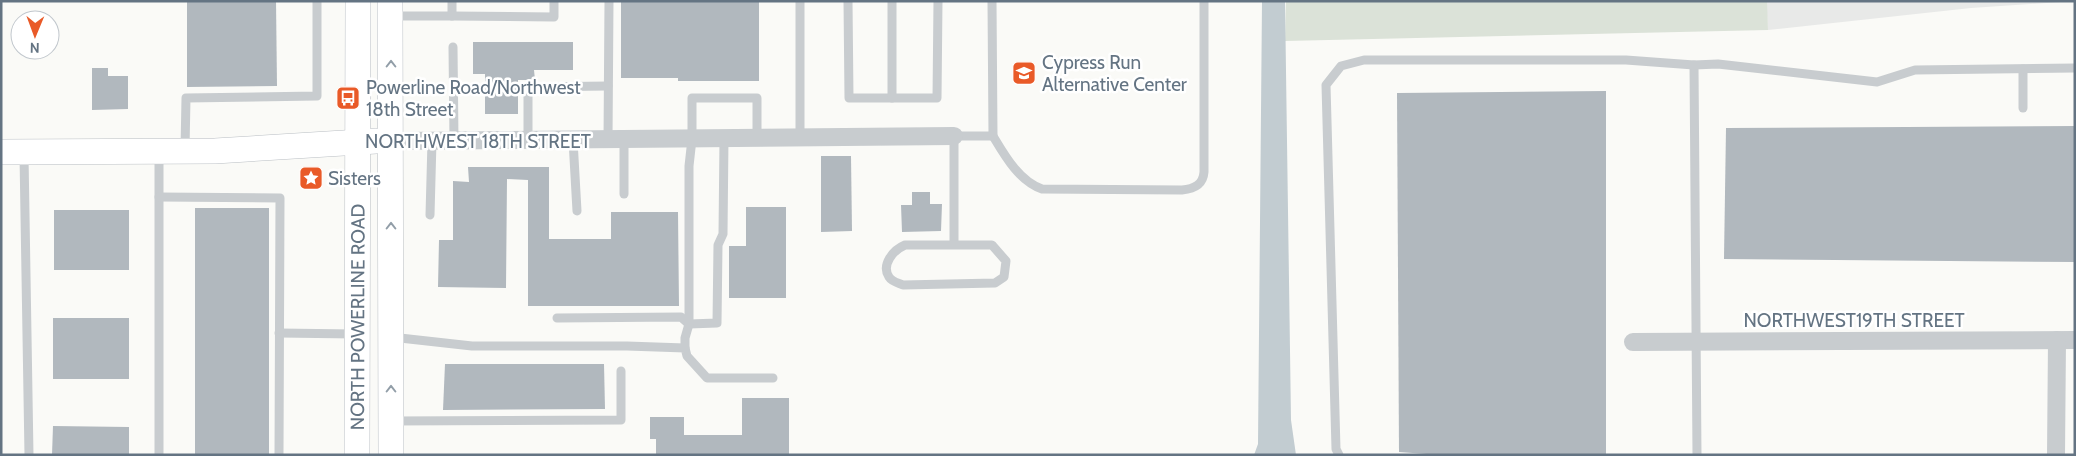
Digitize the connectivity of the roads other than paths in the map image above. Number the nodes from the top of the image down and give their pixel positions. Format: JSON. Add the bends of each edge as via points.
{"nodes":[{"id":1,"x":317,"y":1,"type":"edge"},
{"id":2,"x":358,"y":1,"type":"edge"},
{"id":3,"x":452,"y":1,"type":"edge"},
{"id":4,"x":554,"y":1,"type":"edge"},
{"id":5,"x":609,"y":1,"type":"edge"},
{"id":6,"x":800,"y":1,"type":"edge"},
{"id":7,"x":848,"y":1,"type":"edge"},
{"id":8,"x":892,"y":1,"type":"edge"},
{"id":9,"x":938,"y":1,"type":"edge"},
{"id":10,"x":992,"y":1,"type":"edge"},
{"id":11,"x":1204,"y":1,"type":"edge"},
{"id":12,"x":390,"y":8,"type":"edge"},
{"id":13,"x":452,"y":16,"type":"junction"},
{"id":14,"x":453,"y":47,"type":"dead end"},
{"id":15,"x":1694,"y":65,"type":"junction"},
{"id":16,"x":2075,"y":68,"type":"edge"},
{"id":17,"x":2023,"y":69,"type":"junction"},
{"id":18,"x":608,"y":86,"type":"junction"},
{"id":19,"x":892,"y":98,"type":"junction"},
{"id":20,"x":2023,"y":108,"type":"dead end"},
{"id":21,"x":954,"y":136,"type":"junction"},
{"id":22,"x":992,"y":136,"type":"junction"},
{"id":23,"x":800,"y":137,"type":"junction"},
{"id":24,"x":724,"y":138,"type":"junction"},
{"id":25,"x":757,"y":138,"type":"junction"},
{"id":26,"x":692,"y":139,"type":"junction"},
{"id":27,"x":573,"y":140,"type":"junction"},
{"id":28,"x":616,"y":140,"type":"junction"},
{"id":29,"x":359,"y":141,"type":"junction"},
{"id":30,"x":391,"y":141,"type":"junction"},
{"id":31,"x":432,"y":141,"type":"junction"},
{"id":32,"x":454,"y":141,"type":"junction"},
{"id":33,"x":528,"y":141,"type":"junction"},
{"id":34,"x":186,"y":151,"type":"junction"},
{"id":35,"x":13,"y":152,"type":"edge"},
{"id":36,"x":159,"y":152,"type":"junction"},
{"id":37,"x":624,"y":194,"type":"dead end"},
{"id":38,"x":159,"y":197,"type":"junction"},
{"id":39,"x":577,"y":211,"type":"dead end"},
{"id":40,"x":430,"y":215,"type":"dead end"},
{"id":41,"x":954,"y":245,"type":"junction"},
{"id":42,"x":557,"y":318,"type":"dead end"},
{"id":43,"x":689,"y":324,"type":"junction"},
{"id":44,"x":279,"y":333,"type":"junction"},
{"id":45,"x":358,"y":334,"type":"junction"},
{"id":46,"x":391,"y":337,"type":"junction"},
{"id":47,"x":2057,"y":340,"type":"junction"},
{"id":48,"x":2075,"y":340,"type":"edge"},
{"id":49,"x":1633,"y":342,"type":"dead end"},
{"id":50,"x":1696,"y":342,"type":"junction"},
{"id":51,"x":685,"y":348,"type":"junction"},
{"id":52,"x":621,"y":371,"type":"dead end"},
{"id":53,"x":773,"y":378,"type":"dead end"},
{"id":54,"x":391,"y":422,"type":"junction"},
{"id":55,"x":29,"y":455,"type":"edge"},
{"id":56,"x":159,"y":455,"type":"edge"},
{"id":57,"x":279,"y":455,"type":"edge"},
{"id":58,"x":357,"y":455,"type":"edge"},
{"id":59,"x":391,"y":455,"type":"edge"},
{"id":60,"x":1339,"y":455,"type":"edge"},
{"id":61,"x":1697,"y":455,"type":"edge"},
{"id":62,"x":2056,"y":455,"type":"edge"}],
"edges":[{"from":1,"to":34,"type":"lane","via":[[317,96],[186,98]]},
{"from":2,"to":29,"type":"main road","name":"NORTH POWERLINE ROAD"},
{"from":3,"to":13,"type":"lane"},
{"from":4,"to":13,"type":"lane","via":[[554,17]]},
{"from":5,"to":18,"type":"lane"},
{"from":6,"to":23,"type":"lane"},
{"from":7,"to":19,"type":"lane","via":[[849,98]]},
{"from":8,"to":19,"type":"lane"},
{"from":9,"to":19,"type":"lane","via":[[937,98]]},
{"from":10,"to":22,"type":"lane"},
{"from":11,"to":22,"type":"lane","via":[[1204,172],[1194,187],[1182,190],[1042,189],[1021,175]]},
{"from":12,"to":13,"type":"lane"},
{"from":30,"to":12,"type":"main road","name":"NORTH POWERLINE ROAD","one_way":true},
{"from":14,"to":32,"type":"lane"},
{"from":15,"to":17,"type":"lane","via":[[1718,64],[1877,82],[1915,70]]},
{"from":15,"to":50,"type":"lane"},
{"from":15,"to":60,"type":"lane","via":[[1626,60],[1364,60],[1341,66],[1326,85],[1336,450]]},
{"from":16,"to":17,"type":"lane"},
{"from":17,"to":20,"type":"lane"},
{"from":18,"to":28,"type":"lane"},
{"from":18,"to":33,"type":"lane","via":[[528,87]]},
{"from":21,"to":22,"type":"lane"},
{"from":21,"to":23,"type":"street","name":"NORTHWEST 18TH STREET"},
{"from":21,"to":41,"type":"lane"},
{"from":23,"to":25,"type":"street","name":"NORTHWEST 18TH STREET"},
{"from":24,"to":25,"type":"street","name":"NORTHWEST 18TH STREET"},
{"from":24,"to":26,"type":"street","name":"NORTHWEST 18TH STREET"},
{"from":24,"to":43,"type":"lane","via":[[717,323]]},
{"from":25,"to":26,"type":"lane","via":[[756,98],[692,98]]},
{"from":26,"to":28,"type":"street","name":"NORTHWEST 18TH STREET"},
{"from":26,"to":43,"type":"lane"},
{"from":27,"to":28,"type":"street","name":"NORTHWEST 18TH STREET"},
{"from":27,"to":33,"type":"street","name":"NORTHWEST 18TH STREET"},
{"from":27,"to":39,"type":"lane"},
{"from":28,"to":37,"type":"lane"},
{"from":29,"to":30,"type":"main road","name":"NORTHWEST 18TH STREET"},
{"from":29,"to":34,"type":"main road","name":"NORTHWEST 18TH STREET"},
{"from":29,"to":45,"type":"main road","name":"NORTH POWERLINE ROAD"},
{"from":30,"to":31,"type":"street","name":"NORTHWEST 18TH STREET"},
{"from":46,"to":30,"type":"main road","name":"NORTH POWERLINE ROAD","one_way":true},
{"from":31,"to":32,"type":"street","name":"NORTHWEST 18TH STREET"},
{"from":31,"to":40,"type":"lane"},
{"from":32,"to":33,"type":"street","name":"NORTHWEST 18TH STREET"},
{"from":34,"to":36,"type":"main road","name":"NORTHWEST 18TH STREET"},
{"from":35,"to":36,"type":"main road","name":"NORTHWEST 18TH STREET"},
{"from":35,"to":55,"type":"lane"},
{"from":36,"to":38,"type":"lane"},
{"from":38,"to":44,"type":"lane","via":[[280,198]]},
{"from":38,"to":56,"type":"lane"},
{"from":41,"to":41,"type":"lane","via":[[905,245],[898,248],[889,258],[889,277],[904,285],[995,284],[1004,277],[1006,261],[992,246]]},
{"from":42,"to":43,"type":"lane","via":[[681,317]]},
{"from":43,"to":51,"type":"lane"},
{"from":44,"to":45,"type":"lane"},
{"from":44,"to":57,"type":"lane"},
{"from":45,"to":58,"type":"main road","name":"NORTH POWERLINE ROAD"},
{"from":46,"to":51,"type":"lane","via":[[472,346]]},
{"from":54,"to":46,"type":"main road","name":"NORTH POWERLINE ROAD","one_way":true},
{"from":47,"to":48,"type":"street","name":"NORTHWEST19TH STREET"},
{"from":47,"to":50,"type":"street","name":"NORTHWEST19TH STREET"},
{"from":47,"to":62,"type":"street"},
{"from":49,"to":50,"type":"street","name":"NORTHWEST19TH STREET"},
{"from":50,"to":61,"type":"lane"},
{"from":51,"to":53,"type":"lane","via":[[687,356],[707,378]]},
{"from":52,"to":54,"type":"lane","via":[[621,420]]},
{"from":54,"to":59,"type":"main road","name":"NORTH POWERLINE ROAD"}]}
